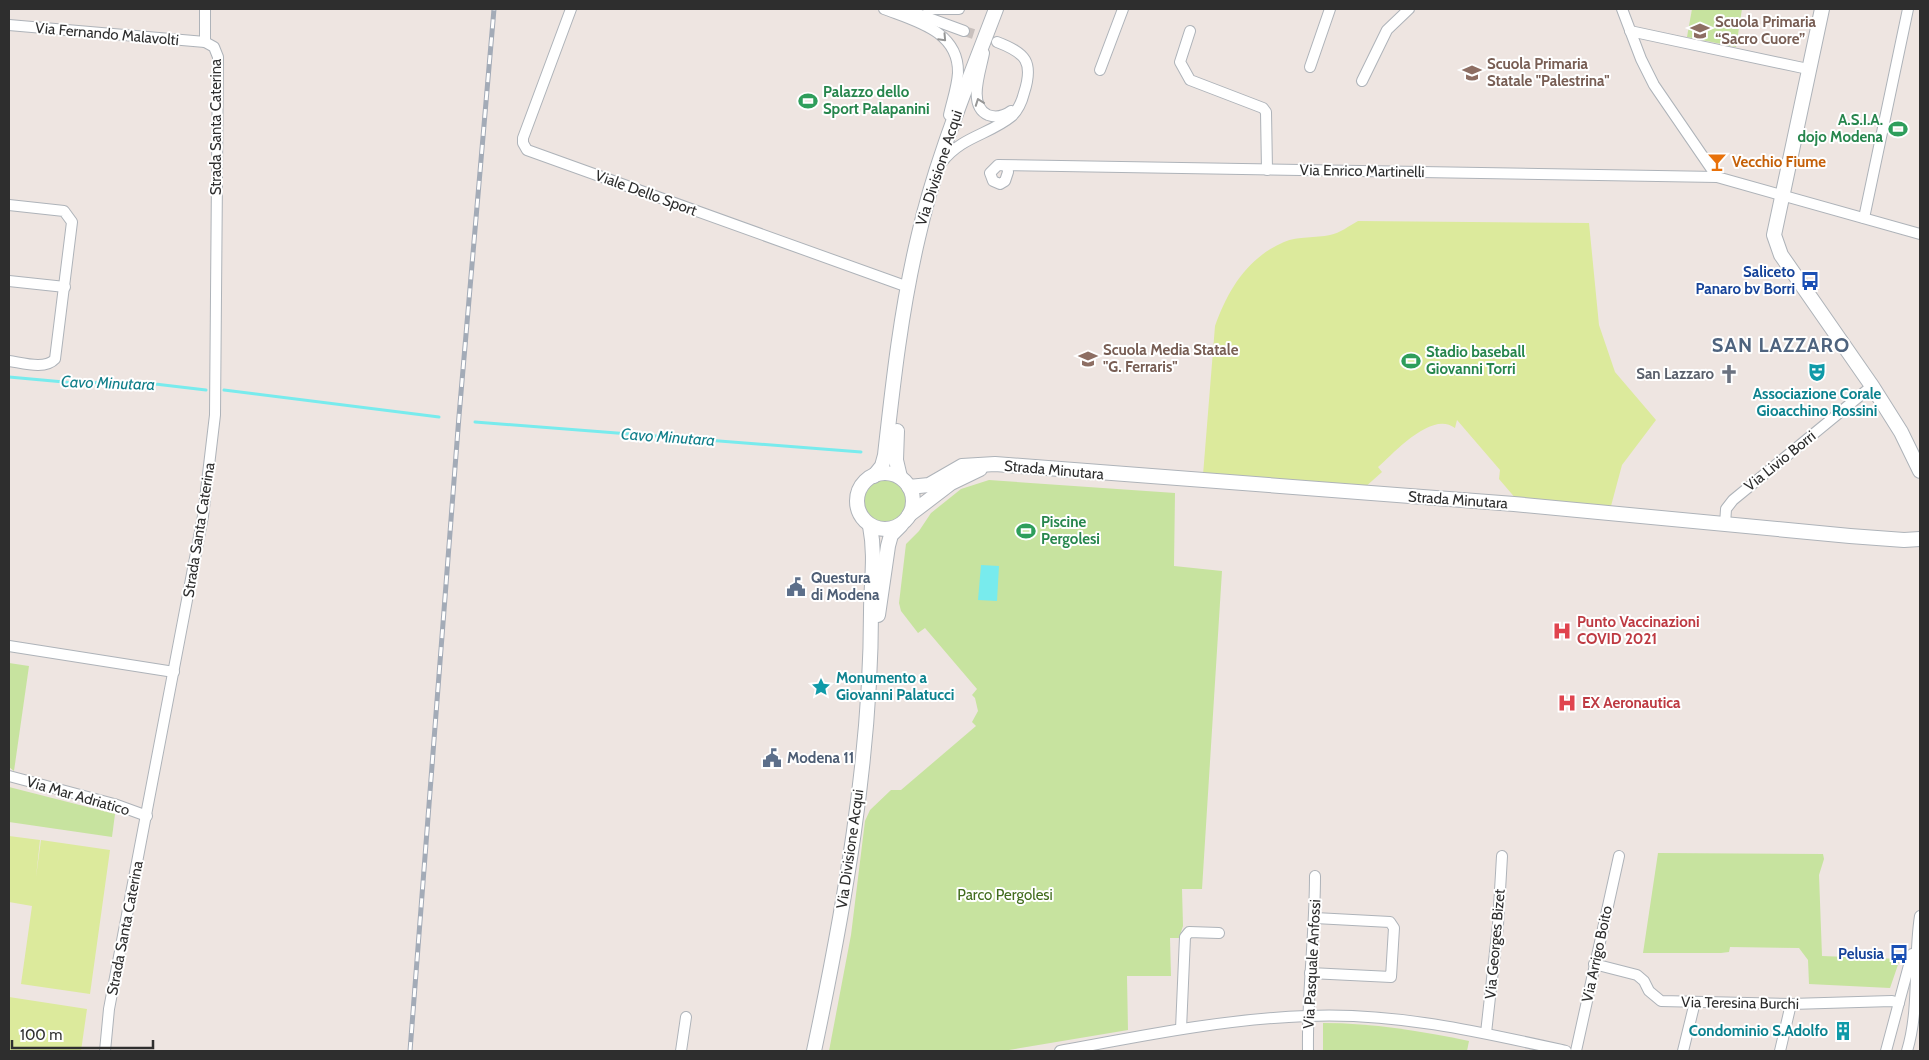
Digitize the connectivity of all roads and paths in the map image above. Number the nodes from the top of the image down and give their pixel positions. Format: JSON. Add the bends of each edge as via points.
{"nodes":[{"id":1,"x":204,"y":9,"type":"edge"},
{"id":2,"x":571,"y":9,"type":"edge"},
{"id":3,"x":884,"y":9,"type":"edge"},
{"id":4,"x":904,"y":9,"type":"edge"},
{"id":5,"x":928,"y":9,"type":"edge"},
{"id":6,"x":959,"y":9,"type":"edge"},
{"id":7,"x":996,"y":9,"type":"edge"},
{"id":8,"x":1123,"y":9,"type":"edge"},
{"id":9,"x":1330,"y":9,"type":"edge"},
{"id":10,"x":1409,"y":9,"type":"edge"},
{"id":11,"x":1622,"y":9,"type":"edge"},
{"id":12,"x":1822,"y":9,"type":"edge"},
{"id":13,"x":1908,"y":9,"type":"edge"},
{"id":14,"x":9,"y":25,"type":"edge"},
{"id":15,"x":1190,"y":30,"type":"dead end"},
{"id":16,"x":964,"y":31,"type":"tunnel mouth"},
{"id":17,"x":987,"y":31,"type":"junction"},
{"id":18,"x":1630,"y":31,"type":"junction"},
{"id":19,"x":205,"y":42,"type":"junction"},
{"id":20,"x":997,"y":42,"type":"tunnel mouth"},
{"id":21,"x":1310,"y":67,"type":"dead end"},
{"id":22,"x":1100,"y":70,"type":"dead end"},
{"id":23,"x":1808,"y":70,"type":"junction"},
{"id":24,"x":1362,"y":81,"type":"dead end"},
{"id":25,"x":1025,"y":90,"type":"junction"},
{"id":26,"x":945,"y":149,"type":"junction"},
{"id":27,"x":940,"y":165,"type":"junction"},
{"id":28,"x":1007,"y":166,"type":"dead end"},
{"id":29,"x":1268,"y":170,"type":"junction"},
{"id":30,"x":1717,"y":177,"type":"junction"},
{"id":31,"x":1781,"y":196,"type":"junction"},
{"id":32,"x":9,"y":205,"type":"edge"},
{"id":33,"x":1864,"y":218,"type":"junction"},
{"id":34,"x":1920,"y":234,"type":"edge"},
{"id":35,"x":9,"y":281,"type":"edge"},
{"id":36,"x":65,"y":287,"type":"junction"},
{"id":37,"x":908,"y":287,"type":"junction"},
{"id":38,"x":900,"y":332,"type":"junction"},
{"id":39,"x":9,"y":362,"type":"edge"},
{"id":40,"x":1872,"y":386,"type":"junction"},
{"id":41,"x":995,"y":464,"type":"junction"},
{"id":42,"x":1920,"y":471,"type":"edge"},
{"id":43,"x":874,"y":476,"type":"junction"},
{"id":44,"x":905,"y":482,"type":"junction"},
{"id":45,"x":905,"y":520,"type":"junction"},
{"id":46,"x":1725,"y":525,"type":"junction"},
{"id":47,"x":870,"y":526,"type":"junction"},
{"id":48,"x":1920,"y":539,"type":"edge"},
{"id":49,"x":871,"y":645,"type":"junction"},
{"id":50,"x":9,"y":646,"type":"edge"},
{"id":51,"x":174,"y":672,"type":"junction"},
{"id":52,"x":9,"y":776,"type":"edge"},
{"id":53,"x":147,"y":816,"type":"junction"},
{"id":54,"x":1502,"y":856,"type":"dead end"},
{"id":55,"x":1619,"y":856,"type":"dead end"},
{"id":56,"x":1316,"y":876,"type":"dead end"},
{"id":57,"x":1920,"y":916,"type":"edge"},
{"id":58,"x":1316,"y":918,"type":"junction"},
{"id":59,"x":1219,"y":933,"type":"dead end"},
{"id":60,"x":1916,"y":942,"type":"junction"},
{"id":61,"x":1594,"y":964,"type":"junction"},
{"id":62,"x":1310,"y":973,"type":"junction"},
{"id":63,"x":1695,"y":1002,"type":"junction"},
{"id":64,"x":1899,"y":1002,"type":"junction"},
{"id":65,"x":1791,"y":1004,"type":"junction"},
{"id":66,"x":1914,"y":1005,"type":"junction"},
{"id":67,"x":1308,"y":1016,"type":"junction"},
{"id":68,"x":686,"y":1018,"type":"dead end"},
{"id":69,"x":1181,"y":1029,"type":"junction"},
{"id":70,"x":1486,"y":1033,"type":"junction"},
{"id":71,"x":105,"y":1051,"type":"edge"},
{"id":72,"x":682,"y":1051,"type":"edge"},
{"id":73,"x":814,"y":1051,"type":"edge"},
{"id":74,"x":1060,"y":1051,"type":"edge"},
{"id":75,"x":1308,"y":1051,"type":"edge"},
{"id":76,"x":1566,"y":1051,"type":"edge"},
{"id":77,"x":1576,"y":1051,"type":"edge"},
{"id":78,"x":1682,"y":1051,"type":"edge"},
{"id":79,"x":1780,"y":1051,"type":"edge"},
{"id":80,"x":1886,"y":1051,"type":"edge"},
{"id":81,"x":1907,"y":1051,"type":"edge"}],
"edges":[{"from":1,"to":19,"type":"street","name":"Strada Santa Caterina"},
{"from":2,"to":37,"type":"street","name":"Viale Dello Sport","via":[[523,138],[522,143],[527,150]]},
{"from":3,"to":26,"type":"street","one_way":true,"via":[[932,28],[945,39],[953,53],[958,73]]},
{"from":4,"to":16,"type":"street"},
{"from":5,"to":6,"type":"street"},
{"from":7,"to":17,"type":"main road","name":"Via Divisione Acqui"},
{"from":8,"to":22,"type":"street"},
{"from":9,"to":21,"type":"street"},
{"from":10,"to":24,"type":"street","via":[[1387,30]]},
{"from":11,"to":18,"type":"street"},
{"from":12,"to":23,"type":"main road"},
{"from":13,"to":33,"type":"street"},
{"from":14,"to":19,"type":"street","name":"Via Fernando Malavolti"},
{"from":15,"to":29,"type":"street","via":[[1180,62],[1190,80],[1263,108],[1266,112]]},
{"from":25,"to":17,"type":"street","one_way":true,"via":[[1007,114],[994,116],[981,109],[976,95]]},
{"from":17,"to":26,"type":"main road","name":"Via Divisione Acqui"},
{"from":18,"to":23,"type":"street"},
{"from":18,"to":30,"type":"street","via":[[1654,85]]},
{"from":19,"to":51,"type":"street","name":"Strada Santa Caterina","via":[[214,46],[218,57],[215,415],[203,516]]},
{"from":20,"to":25,"type":"street","via":[[1017,50],[1026,60],[1029,77]]},
{"from":23,"to":31,"type":"main road"},
{"from":25,"to":27,"type":"street","via":[[1012,116],[964,141]]},
{"from":26,"to":27,"type":"main road","name":"Via Divisione Acqui"},
{"from":27,"to":37,"type":"main road","name":"Via Divisione Acqui","via":[[918,236]]},
{"from":28,"to":29,"type":"street","name":"Via Enrico Martinelli"},
{"from":29,"to":30,"type":"street","name":"Via Enrico Martinelli"},
{"from":30,"to":31,"type":"street","name":"Via Enrico Martinelli"},
{"from":31,"to":33,"type":"street","name":"Via Enrico Martinelli"},
{"from":31,"to":40,"type":"main road","via":[[1774,235],[1781,255]]},
{"from":32,"to":36,"type":"street","via":[[56,210],[69,216],[72,222]]},
{"from":33,"to":34,"type":"street","name":"Via Enrico Martinelli"},
{"from":35,"to":36,"type":"street"},
{"from":36,"to":39,"type":"street","via":[[55,358],[42,365]]},
{"from":37,"to":38,"type":"main road","name":"Via Divisione Acqui"},
{"from":38,"to":43,"type":"main road","name":"Via Divisione Acqui","via":[[885,456]]},
{"from":38,"to":44,"type":"main road","name":"Via Divisione Acqui","via":[[896,449]]},
{"from":40,"to":42,"type":"main road","via":[[1901,432]]},
{"from":40,"to":46,"type":"street","name":"Via Livio Borri","via":[[1733,500],[1726,509]]},
{"from":41,"to":44,"type":"main road","name":"Strada Minutara","via":[[962,466],[928,485]]},
{"from":41,"to":45,"type":"main road","name":"Strada Minutara","via":[[951,483]]},
{"from":41,"to":46,"type":"main road","name":"Strada Minutara","via":[[1514,504]]},
{"from":43,"to":44,"type":"main road","via":[[888,473]]},
{"from":43,"to":47,"type":"main road","via":[[862,486],[857,500],[859,513]]},
{"from":44,"to":45,"type":"main road","via":[[912,506]]},
{"from":45,"to":47,"type":"main road","via":[[883,530]]},
{"from":45,"to":49,"type":"main road","name":"Via Divisione Acqui","via":[[891,535],[888,546]]},
{"from":46,"to":48,"type":"main road","name":"Strada Minutara"},
{"from":47,"to":49,"type":"main road","name":"Via Divisione Acqui","via":[[874,546]]},
{"from":49,"to":73,"type":"main road","name":"Via Divisione Acqui","via":[[854,827],[838,932]]},
{"from":50,"to":51,"type":"street"},
{"from":51,"to":53,"type":"street","name":"Strada Santa Caterina"},
{"from":52,"to":53,"type":"street","name":"Via Mar Adriatico"},
{"from":53,"to":71,"type":"street","name":"Strada Santa Caterina","via":[[109,1009]]},
{"from":54,"to":70,"type":"street","name":"Via Georges Bizet"},
{"from":55,"to":61,"type":"street","name":"Via Arrigo Boito"},
{"from":56,"to":58,"type":"street","name":"Via Pasquale Anfossi"},
{"from":57,"to":60,"type":"street"},
{"from":58,"to":62,"type":"street","name":"Via Pasquale Anfossi"},
{"from":58,"to":62,"type":"street","via":[[1390,922],[1394,928],[1392,977]]},
{"from":59,"to":69,"type":"street","via":[[1189,932],[1185,937]]},
{"from":60,"to":64,"type":"street"},
{"from":60,"to":66,"type":"street"},
{"from":61,"to":63,"type":"street","name":"Via Teresina Burchi","via":[[1637,975],[1661,1001]]},
{"from":61,"to":77,"type":"street","name":"Via Arrigo Boito"},
{"from":62,"to":67,"type":"street","name":"Via Pasquale Anfossi"},
{"from":63,"to":65,"type":"street","name":"Via Teresina Burchi"},
{"from":63,"to":78,"type":"street"},
{"from":64,"to":65,"type":"street","name":"Via Teresina Burchi"},
{"from":64,"to":66,"type":"street","name":"Via Teresina Burchi","via":[[1905,1011]]},
{"from":64,"to":80,"type":"street"},
{"from":65,"to":79,"type":"street"},
{"from":66,"to":81,"type":"street","via":[[1914,1028]]},
{"from":67,"to":69,"type":"street"},
{"from":67,"to":70,"type":"street","via":[[1395,1019]]},
{"from":67,"to":75,"type":"street","name":"Via Pasquale Anfossi"},
{"from":68,"to":72,"type":"street"},
{"from":69,"to":74,"type":"street"},
{"from":70,"to":76,"type":"street"}]}
